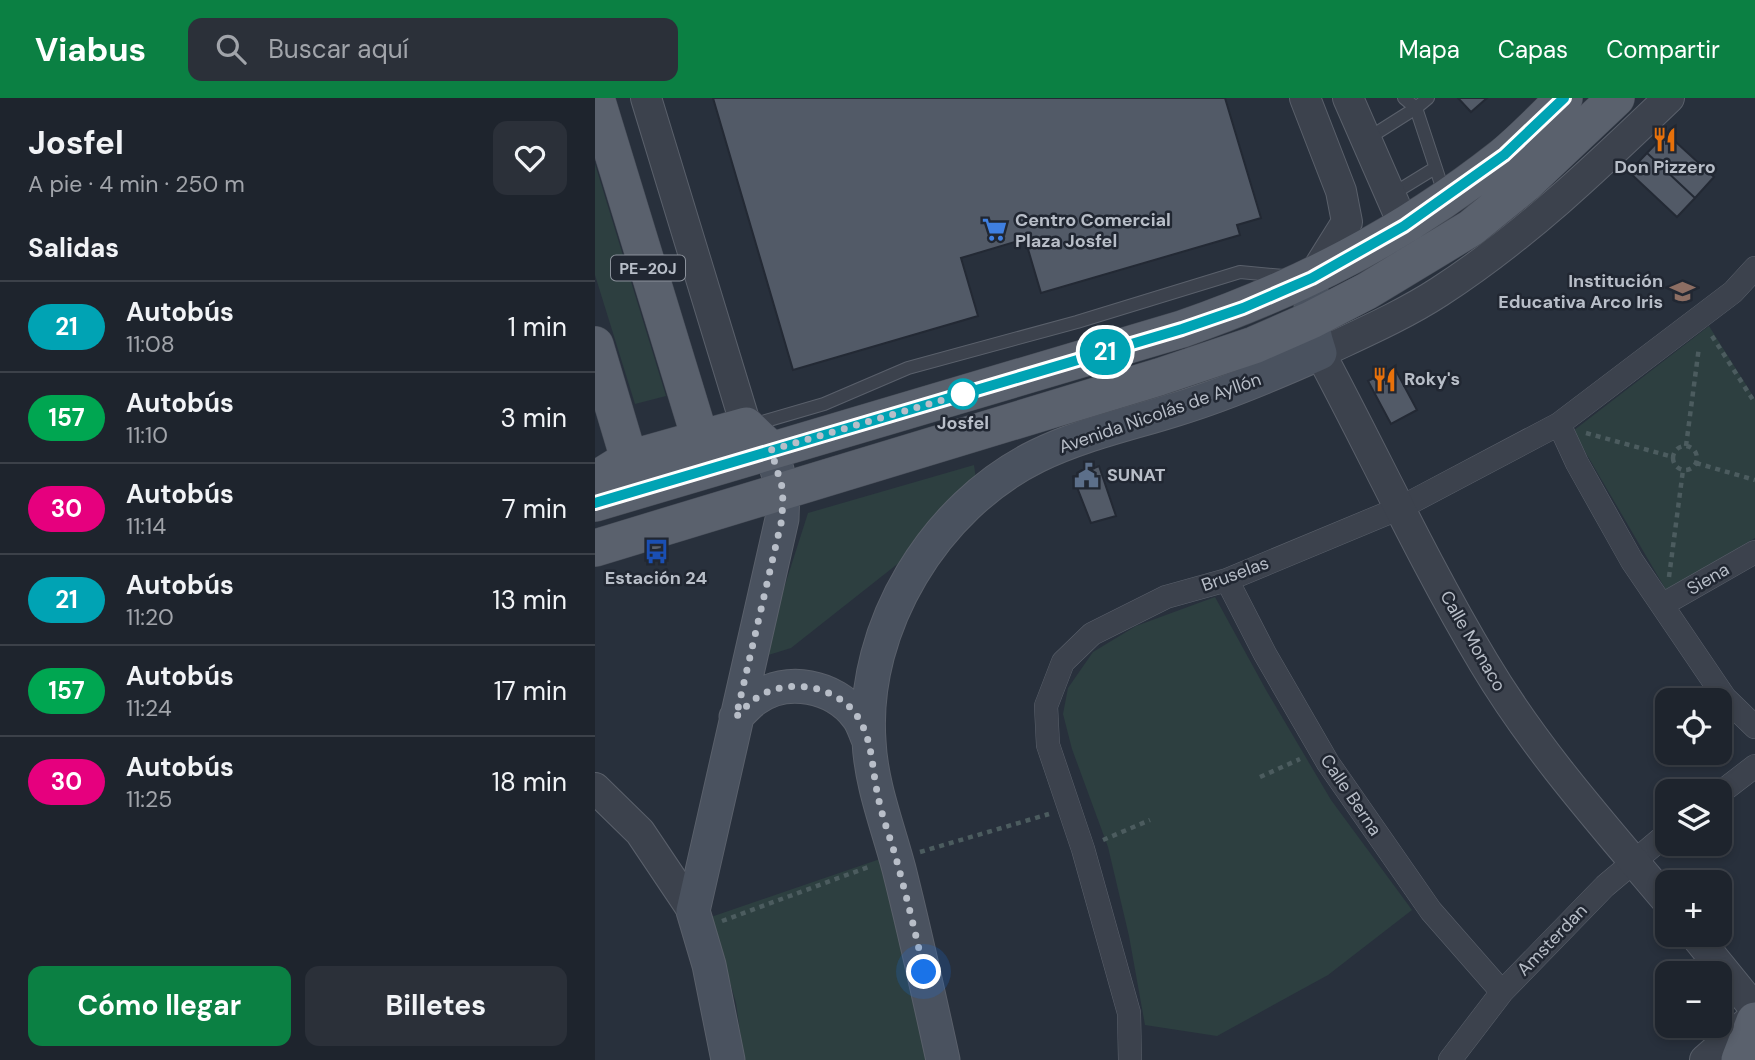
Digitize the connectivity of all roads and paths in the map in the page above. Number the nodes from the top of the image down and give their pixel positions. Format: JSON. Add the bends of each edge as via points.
{"nodes":[{"id":1,"x":596,"y":98,"type":"edge"},
{"id":2,"x":646,"y":98,"type":"edge"},
{"id":3,"x":1305,"y":98,"type":"edge"},
{"id":4,"x":1348,"y":98,"type":"edge"},
{"id":5,"x":1404,"y":98,"type":"edge"},
{"id":6,"x":1428,"y":98,"type":"edge"},
{"id":7,"x":1564,"y":98,"type":"edge"},
{"id":8,"x":1616,"y":98,"type":"edge"},
{"id":9,"x":1668,"y":98,"type":"edge"},
{"id":10,"x":1416,"y":108,"type":"junction"},
{"id":11,"x":1367,"y":140,"type":"junction"},
{"id":12,"x":1440,"y":183,"type":"junction"},
{"id":13,"x":1398,"y":210,"type":"junction"},
{"id":14,"x":1347,"y":222,"type":"junction"},
{"id":15,"x":1755,"y":268,"type":"edge"},
{"id":16,"x":1312,"y":278,"type":"junction"},
{"id":17,"x":1709,"y":331,"type":"dead end"},
{"id":18,"x":1316,"y":337,"type":"junction"},
{"id":19,"x":1700,"y":339,"type":"dead end"},
{"id":20,"x":595,"y":345,"type":"edge"},
{"id":21,"x":1755,"y":403,"type":"edge"},
{"id":22,"x":1569,"y":427,"type":"junction"},
{"id":23,"x":700,"y":438,"type":"junction"},
{"id":24,"x":759,"y":438,"type":"junction"},
{"id":25,"x":1686,"y":446,"type":"junction"},
{"id":26,"x":1673,"y":457,"type":"junction"},
{"id":27,"x":629,"y":459,"type":"junction"},
{"id":28,"x":1696,"y":463,"type":"junction"},
{"id":29,"x":1683,"y":470,"type":"junction"},
{"id":30,"x":595,"y":480,"type":"edge"},
{"id":31,"x":1755,"y":480,"type":"edge"},
{"id":32,"x":783,"y":490,"type":"junction"},
{"id":33,"x":595,"y":503,"type":"edge"},
{"id":34,"x":1400,"y":508,"type":"junction"},
{"id":35,"x":595,"y":548,"type":"edge"},
{"id":36,"x":1755,"y":552,"type":"edge"},
{"id":37,"x":1227,"y":580,"type":"junction"},
{"id":38,"x":1665,"y":595,"type":"junction"},
{"id":39,"x":736,"y":717,"type":"junction"},
{"id":40,"x":1755,"y":727,"type":"edge"},
{"id":41,"x":869,"y":741,"type":"junction"},
{"id":42,"x":1320,"y":750,"type":"junction"},
{"id":43,"x":1755,"y":766,"type":"edge"},
{"id":44,"x":1259,"y":777,"type":"dead end"},
{"id":45,"x":1732,"y":784,"type":"edge"},
{"id":46,"x":595,"y":788,"type":"edge"},
{"id":47,"x":1150,"y":820,"type":"dead end"},
{"id":48,"x":1655,"y":843,"type":"edge"},
{"id":49,"x":1083,"y":849,"type":"junction"},
{"id":50,"x":1633,"y":861,"type":"junction"},
{"id":51,"x":1655,"y":887,"type":"edge"},
{"id":52,"x":693,"y":911,"type":"junction"},
{"id":53,"x":1705,"y":947,"type":"edge"},
{"id":54,"x":1502,"y":992,"type":"junction"},
{"id":55,"x":1755,"y":1009,"type":"edge"},
{"id":56,"x":1755,"y":1016,"type":"edge"},
{"id":57,"x":1755,"y":1021,"type":"edge"},
{"id":58,"x":728,"y":1060,"type":"edge"},
{"id":59,"x":943,"y":1060,"type":"edge"},
{"id":60,"x":1130,"y":1060,"type":"edge"},
{"id":61,"x":1450,"y":1060,"type":"edge"},
{"id":62,"x":1705,"y":1060,"type":"edge"},
{"id":63,"x":1740,"y":1060,"type":"edge"}],
"edges":[{"from":1,"to":23,"type":"main road","number":"PE-20J"},
{"from":2,"to":24,"type":"street"},
{"from":3,"to":14,"type":"street","via":[[1341,191]]},
{"from":4,"to":11,"type":"street"},
{"from":5,"to":10,"type":"lane"},
{"from":6,"to":10,"type":"lane"},
{"from":7,"to":12,"type":"main road","via":[[1504,155]]},
{"from":8,"to":18,"type":"main road","name":"Avenida Nicolás de Ayllón","via":[[1471,228],[1367,291]]},
{"from":9,"to":18,"type":"street","name":"Avenida Nicolás de Ayllón","via":[[1591,173],[1495,254],[1437,293]]},
{"from":10,"to":11,"type":"lane"},
{"from":10,"to":12,"type":"lane"},
{"from":11,"to":13,"type":"street"},
{"from":12,"to":13,"type":"main road"},
{"from":13,"to":14,"type":"street"},
{"from":13,"to":16,"type":"main road"},
{"from":14,"to":16,"type":"street"},
{"from":15,"to":22,"type":"street","name":"Bruselas","via":[[1733,292]]},
{"from":16,"to":18,"type":"main road"},
{"from":16,"to":24,"type":"main road","via":[[1182,329]]},
{"from":17,"to":21,"type":"path"},
{"from":18,"to":32,"type":"main road","name":"Avenida Nicolás de Ayllón","via":[[1254,345]]},
{"from":18,"to":34,"type":"street","name":"Calle Monaco"},
{"from":18,"to":41,"type":"main road","name":"Avenida Nicolás de Ayllón","via":[[1217,396],[1079,438],[1035,457],[995,482],[954,519],[896,602],[879,651]]},
{"from":19,"to":25,"type":"path"},
{"from":20,"to":27,"type":"main road"},
{"from":22,"to":26,"type":"path"},
{"from":22,"to":34,"type":"street","name":"Bruselas"},
{"from":22,"to":38,"type":"street","via":[[1577,463],[1632,561]]},
{"from":23,"to":24,"type":"main road"},
{"from":23,"to":27,"type":"main road"},
{"from":24,"to":32,"type":"main road"},
{"from":24,"to":33,"type":"main road"},
{"from":25,"to":26,"type":"path","via":[[1678,448]]},
{"from":25,"to":28,"type":"path","via":[[1696,453]]},
{"from":26,"to":29,"type":"path","via":[[1675,466]]},
{"from":27,"to":30,"type":"main road"},
{"from":28,"to":29,"type":"path"},
{"from":28,"to":31,"type":"path"},
{"from":29,"to":38,"type":"path"},
{"from":32,"to":35,"type":"main road","name":"Avenida Nicolás de Ayllón"},
{"from":32,"to":39,"type":"main road","via":[[775,556]]},
{"from":34,"to":37,"type":"street","name":"Bruselas"},
{"from":34,"to":50,"type":"street","name":"Calle Monaco","via":[[1461,624],[1509,702],[1562,776]]},
{"from":36,"to":38,"type":"street","name":"Siena"},
{"from":37,"to":42,"type":"street","name":"Calle Berna"},
{"from":37,"to":49,"type":"street","name":"Bruselas","via":[[1166,597],[1092,634],[1063,662],[1046,706],[1048,746]]},
{"from":38,"to":40,"type":"street","via":[[1725,698]]},
{"from":39,"to":41,"type":"main road","via":[[765,694],[783,687],[811,687],[838,698],[859,717]]},
{"from":39,"to":52,"type":"main road"},
{"from":41,"to":59,"type":"main road","via":[[878,797]]},
{"from":42,"to":44,"type":"path"},
{"from":42,"to":54,"type":"street","name":"Calle Berna","via":[[1431,911]]},
{"from":43,"to":45,"type":"street"},
{"from":46,"to":52,"type":"street","via":[[640,832]]},
{"from":47,"to":49,"type":"path"},
{"from":48,"to":50,"type":"street","name":"Amsterdan"},
{"from":49,"to":60,"type":"street","name":"Bruselas","via":[[1129,1013]]},
{"from":50,"to":51,"type":"street","name":"Calle Monaco"},
{"from":50,"to":54,"type":"street","name":"Amsterdan"},
{"from":52,"to":58,"type":"main road"},
{"from":53,"to":55,"type":"street"},
{"from":54,"to":61,"type":"street","name":"Amsterdan"},
{"from":56,"to":62,"type":"street"},
{"from":57,"to":63,"type":"main road"}]}
